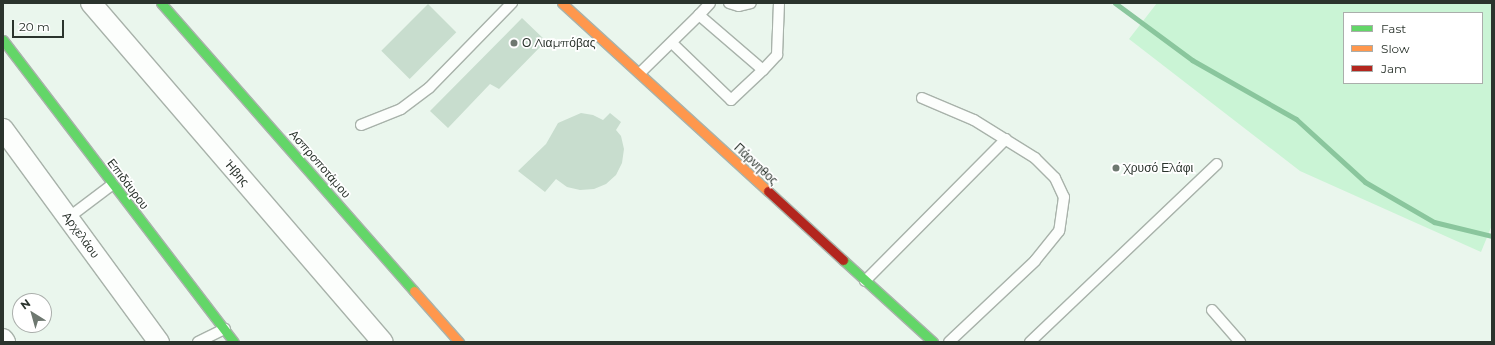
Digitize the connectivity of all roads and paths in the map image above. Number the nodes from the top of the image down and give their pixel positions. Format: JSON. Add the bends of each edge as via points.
{"nodes":[{"id":1,"x":91,"y":3,"type":"edge"},
{"id":2,"x":161,"y":3,"type":"edge"},
{"id":3,"x":512,"y":3,"type":"edge"},
{"id":4,"x":562,"y":3,"type":"edge"},
{"id":5,"x":710,"y":3,"type":"edge"},
{"id":6,"x":729,"y":3,"type":"edge"},
{"id":7,"x":751,"y":3,"type":"edge"},
{"id":8,"x":779,"y":3,"type":"edge"},
{"id":9,"x":699,"y":15,"type":"junction"},
{"id":10,"x":3,"y":40,"type":"edge"},
{"id":11,"x":672,"y":43,"type":"junction"},
{"id":12,"x":763,"y":70,"type":"junction"},
{"id":13,"x":640,"y":73,"type":"junction"},
{"id":14,"x":922,"y":98,"type":"dead end"},
{"id":15,"x":361,"y":125,"type":"dead end"},
{"id":16,"x":3,"y":129,"type":"edge"},
{"id":17,"x":1006,"y":139,"type":"junction"},
{"id":18,"x":1217,"y":164,"type":"dead end"},
{"id":19,"x":113,"y":184,"type":"junction"},
{"id":20,"x":68,"y":218,"type":"junction"},
{"id":21,"x":865,"y":282,"type":"junction"},
{"id":22,"x":1212,"y":310,"type":"dead end"},
{"id":23,"x":225,"y":329,"type":"junction"},
{"id":24,"x":3,"y":339,"type":"edge"},
{"id":25,"x":5,"y":342,"type":"edge"},
{"id":26,"x":160,"y":342,"type":"edge"},
{"id":27,"x":198,"y":342,"type":"edge"},
{"id":28,"x":234,"y":342,"type":"edge"},
{"id":29,"x":383,"y":342,"type":"edge"},
{"id":30,"x":459,"y":342,"type":"edge"},
{"id":31,"x":933,"y":342,"type":"edge"},
{"id":32,"x":949,"y":342,"type":"edge"},
{"id":33,"x":1030,"y":342,"type":"edge"},
{"id":34,"x":1240,"y":342,"type":"edge"}],
"edges":[{"from":1,"to":29,"type":"street","name":"Ήβης"},
{"from":2,"to":30,"type":"street","name":"Ασπροποτάμου"},
{"from":3,"to":15,"type":"lane","via":[[429,88],[401,109]]},
{"from":4,"to":13,"type":"street","name":"Πάρνηθος"},
{"from":5,"to":9,"type":"lane"},
{"from":6,"to":7,"type":"lane","via":[[739,6]]},
{"from":8,"to":12,"type":"lane","via":[[777,55]]},
{"from":9,"to":11,"type":"lane"},
{"from":9,"to":12,"type":"lane"},
{"from":10,"to":19,"type":"street","name":"Επιδάυρου"},
{"from":11,"to":12,"type":"lane","via":[[731,100]]},
{"from":11,"to":13,"type":"lane"},
{"from":13,"to":21,"type":"street","name":"Πάρνηθος"},
{"from":14,"to":17,"type":"lane","via":[[974,120]]},
{"from":16,"to":20,"type":"street","name":"Αρχελάου"},
{"from":17,"to":21,"type":"lane"},
{"from":17,"to":32,"type":"lane","via":[[1035,158],[1055,178],[1064,197],[1059,231],[1035,261]]},
{"from":18,"to":33,"type":"lane"},
{"from":19,"to":20,"type":"lane"},
{"from":19,"to":23,"type":"street","name":"Επιδάυρου"},
{"from":20,"to":26,"type":"street","name":"Αρχελάου"},
{"from":21,"to":31,"type":"street","name":"Πάρνηθος"},
{"from":22,"to":34,"type":"lane"},
{"from":23,"to":27,"type":"lane"},
{"from":23,"to":28,"type":"street","name":"Επιδάυρου"},
{"from":24,"to":25,"type":"street"}]}
